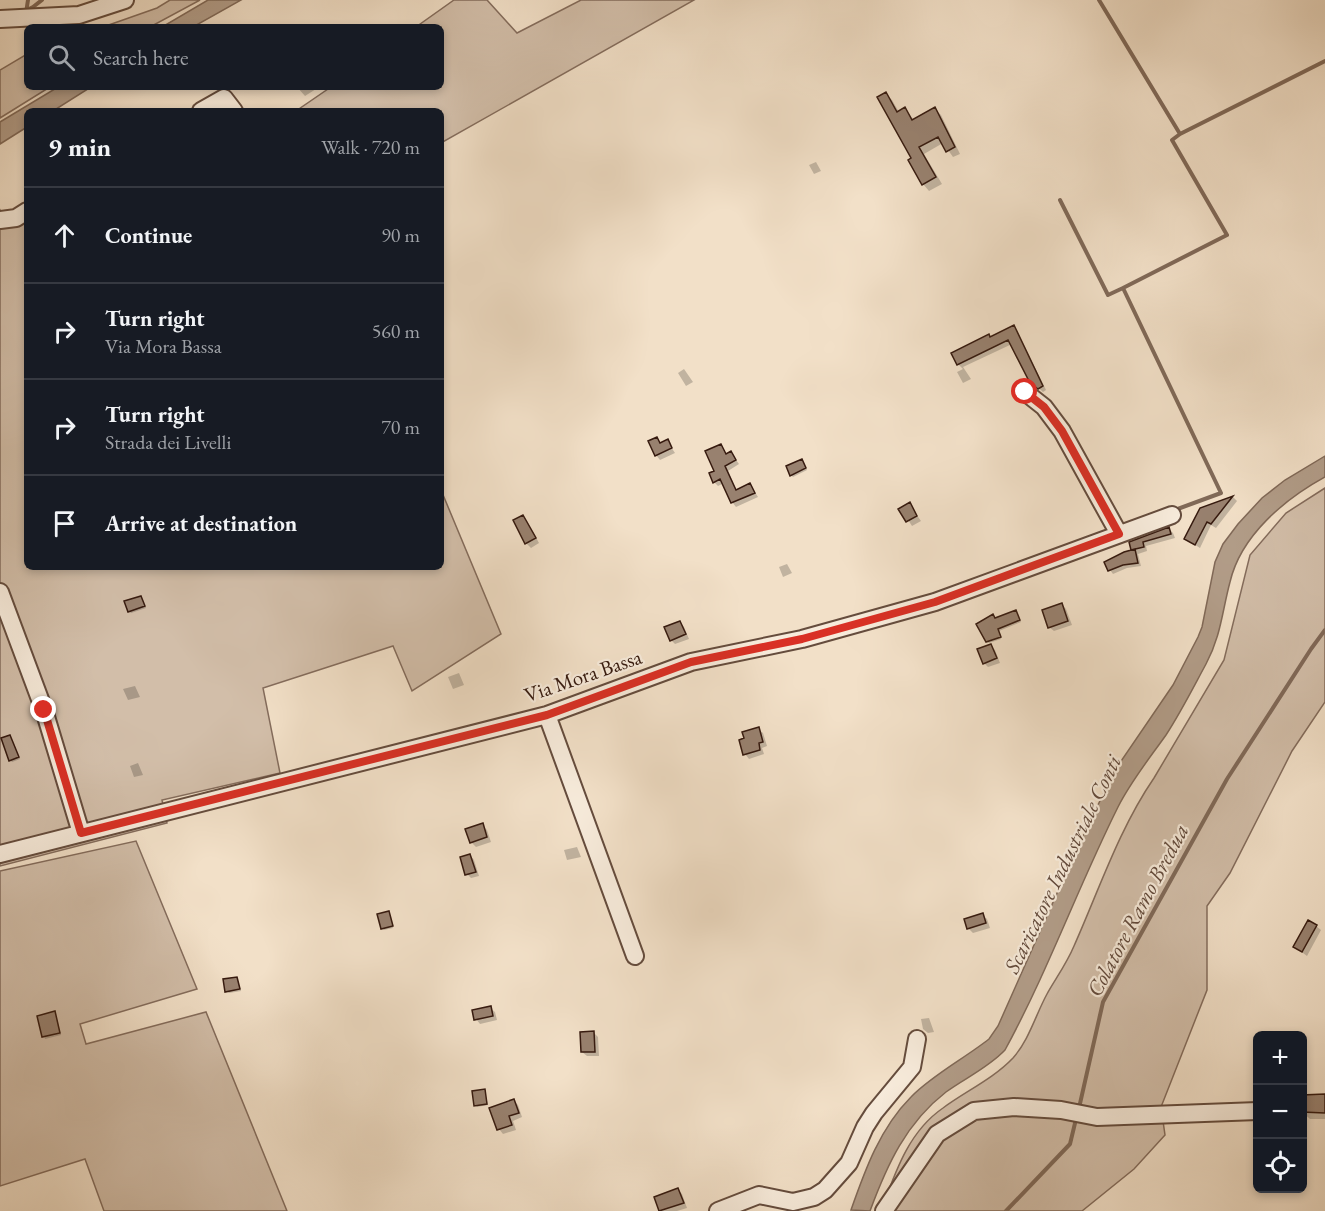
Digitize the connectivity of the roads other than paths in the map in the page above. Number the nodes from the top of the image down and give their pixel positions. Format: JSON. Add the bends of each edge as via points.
{"nodes":[{"id":1,"x":125,"y":0,"type":"edge"},
{"id":2,"x":0,"y":19,"type":"edge"},
{"id":3,"x":206,"y":108,"type":"edge"},
{"id":4,"x":232,"y":108,"type":"edge"},
{"id":5,"x":24,"y":213,"type":"edge"},
{"id":6,"x":0,"y":220,"type":"edge"},
{"id":7,"x":1025,"y":392,"type":"dead end"},
{"id":8,"x":1172,"y":515,"type":"dead end"},
{"id":9,"x":1122,"y":533,"type":"junction"},
{"id":10,"x":0,"y":592,"type":"edge"},
{"id":11,"x":547,"y":715,"type":"junction"},
{"id":12,"x":81,"y":833,"type":"junction"},
{"id":13,"x":0,"y":854,"type":"edge"},
{"id":14,"x":634,"y":956,"type":"dead end"},
{"id":15,"x":917,"y":1039,"type":"dead end"},
{"id":16,"x":1253,"y":1111,"type":"edge"},
{"id":17,"x":718,"y":1211,"type":"edge"},
{"id":18,"x":884,"y":1211,"type":"edge"}],
"edges":[{"from":1,"to":2,"type":"street","via":[[80,15]]},
{"from":3,"to":4,"type":"street","via":[[224,98]]},
{"from":5,"to":6,"type":"street"},
{"from":7,"to":9,"type":"street","via":[[1044,407],[1062,431]]},
{"from":8,"to":9,"type":"street","name":"Via Mora Bassa"},
{"from":9,"to":11,"type":"street","name":"Via Mora Bassa","via":[[935,602],[802,639],[691,662]]},
{"from":10,"to":12,"type":"street","via":[[44,710]]},
{"from":11,"to":12,"type":"street","name":"Via Mora Bassa"},
{"from":11,"to":14,"type":"street"},
{"from":12,"to":13,"type":"street","name":"Via Mora Bassa"},
{"from":15,"to":17,"type":"street","via":[[912,1067],[874,1113],[849,1163],[825,1190],[793,1202],[759,1195]]},
{"from":16,"to":18,"type":"street","via":[[1097,1116],[1014,1107],[974,1111],[938,1134]]}]}
